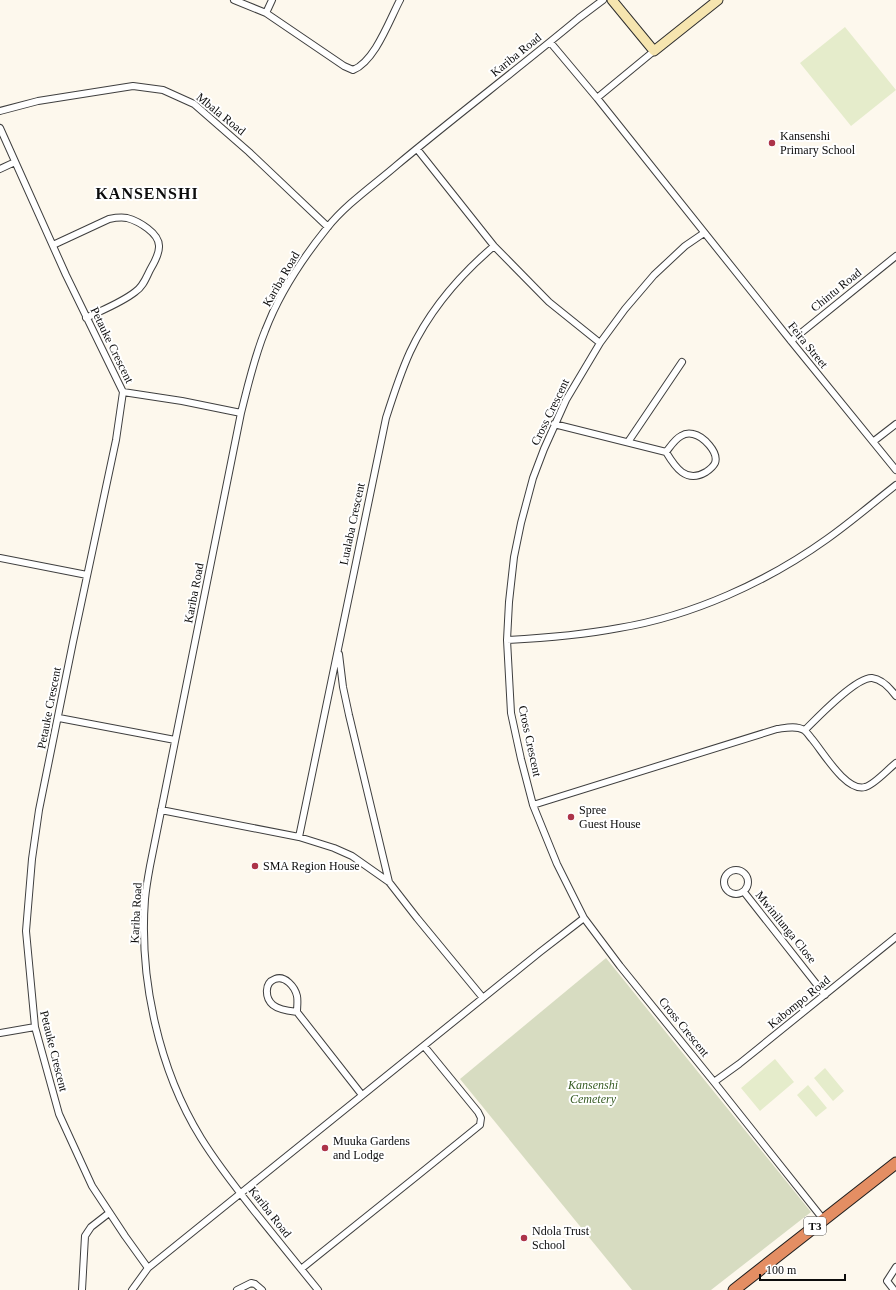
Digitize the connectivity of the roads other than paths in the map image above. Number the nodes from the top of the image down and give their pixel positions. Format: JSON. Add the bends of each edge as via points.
{"nodes":[{"id":1,"x":234,"y":0,"type":"edge"},
{"id":2,"x":272,"y":0,"type":"edge"},
{"id":3,"x":400,"y":0,"type":"edge"},
{"id":4,"x":604,"y":0,"type":"edge"},
{"id":5,"x":612,"y":0,"type":"edge"},
{"id":6,"x":718,"y":0,"type":"edge"},
{"id":7,"x":266,"y":13,"type":"junction"},
{"id":8,"x":550,"y":42,"type":"junction"},
{"id":9,"x":654,"y":51,"type":"junction"},
{"id":10,"x":597,"y":98,"type":"junction"},
{"id":11,"x":0,"y":111,"type":"edge"},
{"id":12,"x":0,"y":128,"type":"edge"},
{"id":13,"x":417,"y":148,"type":"junction"},
{"id":14,"x":15,"y":162,"type":"junction"},
{"id":15,"x":0,"y":169,"type":"edge"},
{"id":16,"x":328,"y":226,"type":"junction"},
{"id":17,"x":704,"y":233,"type":"junction"},
{"id":18,"x":53,"y":245,"type":"junction"},
{"id":19,"x":494,"y":246,"type":"junction"},
{"id":20,"x":896,"y":256,"type":"edge"},
{"id":21,"x":86,"y":318,"type":"junction"},
{"id":22,"x":791,"y":341,"type":"junction"},
{"id":23,"x":600,"y":343,"type":"junction"},
{"id":24,"x":682,"y":362,"type":"dead end"},
{"id":25,"x":123,"y":392,"type":"junction"},
{"id":26,"x":241,"y":413,"type":"junction"},
{"id":27,"x":554,"y":424,"type":"junction"},
{"id":28,"x":896,"y":424,"type":"edge"},
{"id":29,"x":874,"y":441,"type":"junction"},
{"id":30,"x":628,"y":442,"type":"junction"},
{"id":31,"x":666,"y":452,"type":"junction"},
{"id":32,"x":896,"y":470,"type":"edge"},
{"id":33,"x":896,"y":485,"type":"edge"},
{"id":34,"x":0,"y":558,"type":"edge"},
{"id":35,"x":87,"y":575,"type":"junction"},
{"id":36,"x":507,"y":640,"type":"junction"},
{"id":37,"x":338,"y":648,"type":"junction"},
{"id":38,"x":330,"y":686,"type":"junction"},
{"id":39,"x":343,"y":687,"type":"junction"},
{"id":40,"x":896,"y":696,"type":"edge"},
{"id":41,"x":58,"y":718,"type":"junction"},
{"id":42,"x":805,"y":730,"type":"junction"},
{"id":43,"x":174,"y":740,"type":"junction"},
{"id":44,"x":896,"y":763,"type":"edge"},
{"id":45,"x":533,"y":805,"type":"junction"},
{"id":46,"x":161,"y":810,"type":"junction"},
{"id":47,"x":299,"y":837,"type":"junction"},
{"id":48,"x":389,"y":882,"type":"junction"},
{"id":49,"x":744,"y":892,"type":"junction"},
{"id":50,"x":584,"y":918,"type":"junction"},
{"id":51,"x":896,"y":938,"type":"edge"},
{"id":52,"x":825,"y":995,"type":"junction"},
{"id":53,"x":483,"y":998,"type":"junction"},
{"id":54,"x":297,"y":1012,"type":"junction"},
{"id":55,"x":35,"y":1027,"type":"junction"},
{"id":56,"x":0,"y":1033,"type":"edge"},
{"id":57,"x":424,"y":1046,"type":"junction"},
{"id":58,"x":714,"y":1082,"type":"junction"},
{"id":59,"x":362,"y":1095,"type":"junction"},
{"id":60,"x":896,"y":1163,"type":"edge"},
{"id":61,"x":240,"y":1193,"type":"junction"},
{"id":62,"x":110,"y":1213,"type":"junction"},
{"id":63,"x":823,"y":1219,"type":"junction"},
{"id":64,"x":896,"y":1267,"type":"edge"},
{"id":65,"x":148,"y":1268,"type":"junction"},
{"id":66,"x":301,"y":1269,"type":"junction"},
{"id":67,"x":82,"y":1290,"type":"edge"},
{"id":68,"x":132,"y":1290,"type":"edge"},
{"id":69,"x":238,"y":1290,"type":"edge"},
{"id":70,"x":262,"y":1290,"type":"edge"},
{"id":71,"x":318,"y":1290,"type":"edge"},
{"id":72,"x":734,"y":1290,"type":"edge"},
{"id":73,"x":894,"y":1290,"type":"edge"}],
"edges":[{"from":1,"to":7,"type":"street"},
{"from":2,"to":7,"type":"street"},
{"from":3,"to":7,"type":"street","via":[[372,54],[360,67],[353,70]]},
{"from":4,"to":8,"type":"street","name":"Kariba Road"},
{"from":5,"to":9,"type":"street"},
{"from":6,"to":9,"type":"street"},
{"from":8,"to":10,"type":"street","name":"Feira Street"},
{"from":8,"to":13,"type":"street","name":"Kariba Road"},
{"from":9,"to":10,"type":"street"},
{"from":10,"to":17,"type":"street","name":"Feira Street"},
{"from":11,"to":16,"type":"street","name":"Mbala Road","via":[[38,101],[133,86],[163,90],[194,104]]},
{"from":12,"to":14,"type":"street","name":"Petauke Crescent"},
{"from":13,"to":16,"type":"street","name":"Kariba Road"},
{"from":13,"to":19,"type":"street"},
{"from":14,"to":15,"type":"street"},
{"from":14,"to":18,"type":"street","name":"Petauke Crescent"},
{"from":16,"to":26,"type":"street","name":"Kariba Road","via":[[291,279],[276,307],[256,357]]},
{"from":17,"to":22,"type":"street","name":"Feira Street"},
{"from":17,"to":23,"type":"street","name":"Cross Crescent","via":[[685,246],[654,276]]},
{"from":18,"to":21,"type":"street","name":"Petauke Crescent"},
{"from":18,"to":21,"type":"street","via":[[109,219],[126,218],[147,228],[160,246],[143,284],[136,292]]},
{"from":19,"to":23,"type":"street","via":[[549,302]]},
{"from":19,"to":37,"type":"street","name":"Lualaba Crescent","via":[[457,282],[441,302],[425,324],[402,371],[386,418]]},
{"from":20,"to":22,"type":"street","name":"Chintu Road"},
{"from":21,"to":25,"type":"street","name":"Petauke Crescent"},
{"from":22,"to":29,"type":"street","name":"Feira Street"},
{"from":23,"to":27,"type":"street","name":"Cross Crescent"},
{"from":24,"to":30,"type":"street"},
{"from":25,"to":26,"type":"street"},
{"from":25,"to":35,"type":"street","name":"Petauke Crescent","via":[[116,440]]},
{"from":26,"to":43,"type":"street","name":"Kariba Road"},
{"from":27,"to":30,"type":"street"},
{"from":27,"to":36,"type":"street","name":"Cross Crescent","via":[[533,478],[521,523],[514,557]]},
{"from":28,"to":29,"type":"street"},
{"from":29,"to":32,"type":"street","name":"Feira Street"},
{"from":30,"to":31,"type":"street"},
{"from":31,"to":31,"type":"street","via":[[676,469],[684,474],[703,474],[715,464],[713,451],[708,444],[692,434],[680,436]]},
{"from":33,"to":36,"type":"street","via":[[826,539],[776,571],[733,593],[674,615],[620,628],[567,636]]},
{"from":34,"to":35,"type":"street"},
{"from":35,"to":41,"type":"street","name":"Petauke Crescent"},
{"from":36,"to":45,"type":"street","name":"Cross Crescent","via":[[512,713]]},
{"from":37,"to":38,"type":"street","name":"Lualaba Crescent"},
{"from":37,"to":39,"type":"street"},
{"from":38,"to":39,"type":"street"},
{"from":38,"to":47,"type":"street","name":"Lualaba Crescent"},
{"from":39,"to":48,"type":"street"},
{"from":40,"to":42,"type":"street","via":[[880,680],[863,680],[840,696]]},
{"from":41,"to":43,"type":"street"},
{"from":41,"to":55,"type":"street","name":"Petauke Crescent","via":[[35,835],[27,909],[26,941]]},
{"from":42,"to":44,"type":"street","via":[[836,771],[857,788],[866,787]]},
{"from":42,"to":45,"type":"street","via":[[792,727],[777,729]]},
{"from":43,"to":46,"type":"street","name":"Kariba Road"},
{"from":45,"to":50,"type":"street","name":"Cross Crescent","via":[[557,864]]},
{"from":46,"to":47,"type":"street"},
{"from":46,"to":61,"type":"street","name":"Kariba Road","via":[[145,899],[147,982],[155,1022],[169,1071],[192,1123]]},
{"from":47,"to":48,"type":"street","via":[[344,851]]},
{"from":48,"to":53,"type":"street"},
{"from":49,"to":49,"type":"street","name":"Mwinilunga Close","via":[[734,894],[725,889],[726,874],[735,870],[744,873],[748,882]]},
{"from":49,"to":52,"type":"street","name":"Mwinilunga Close"},
{"from":50,"to":53,"type":"street"},
{"from":50,"to":58,"type":"street","name":"Cross Crescent"},
{"from":51,"to":52,"type":"street","name":"Kabompo Road"},
{"from":52,"to":58,"type":"street","name":"Kabompo Road"},
{"from":53,"to":57,"type":"street"},
{"from":54,"to":54,"type":"street","via":[[273,1005],[267,993],[270,981],[283,978],[289,983],[297,996]]},
{"from":54,"to":59,"type":"street"},
{"from":55,"to":56,"type":"street"},
{"from":55,"to":62,"type":"street","name":"Petauke Crescent","via":[[64,1124],[92,1186]]},
{"from":57,"to":59,"type":"street"},
{"from":57,"to":66,"type":"street","via":[[478,1112],[481,1118],[480,1125]]},
{"from":58,"to":63,"type":"street","name":"Cross Crescent"},
{"from":59,"to":61,"type":"street"},
{"from":60,"to":63,"type":"highway","number":"T3"},
{"from":61,"to":65,"type":"street"},
{"from":61,"to":66,"type":"street","name":"Kariba Road"},
{"from":62,"to":65,"type":"street","name":"Petauke Crescent"},
{"from":62,"to":67,"type":"street","via":[[91,1227],[85,1236]]},
{"from":63,"to":72,"type":"highway","number":"T3"},
{"from":64,"to":73,"type":"street","via":[[888,1282]]},
{"from":65,"to":68,"type":"street"},
{"from":66,"to":71,"type":"street","name":"Kariba Road"},
{"from":69,"to":70,"type":"street","via":[[251,1283]]}]}
